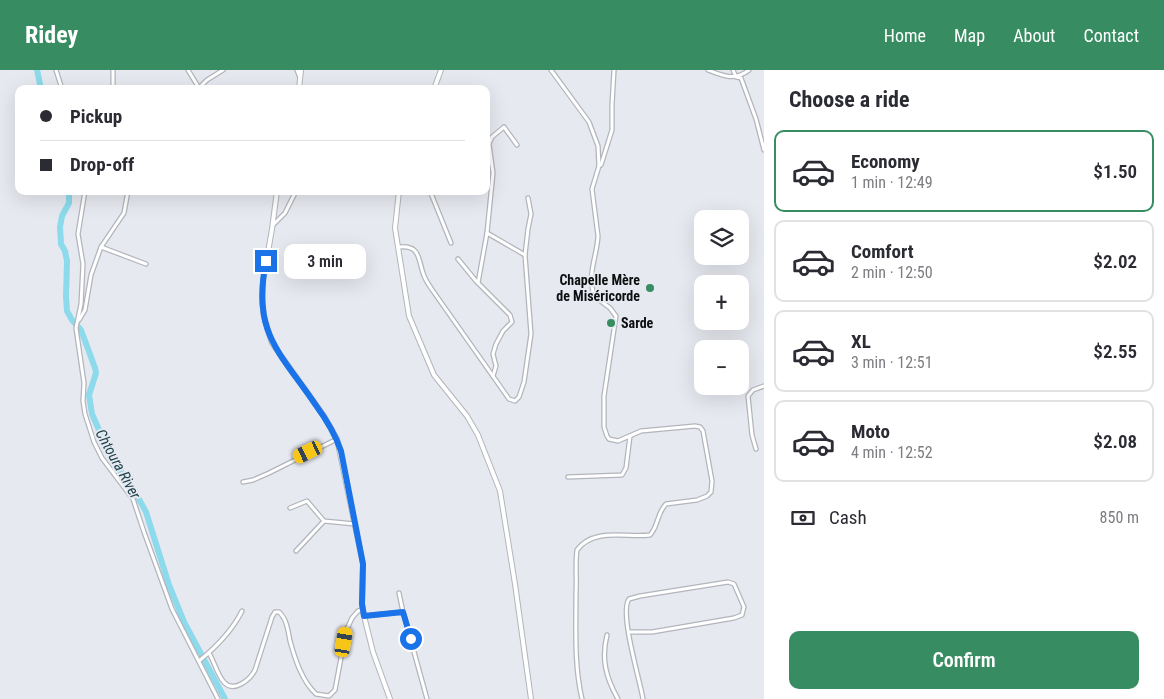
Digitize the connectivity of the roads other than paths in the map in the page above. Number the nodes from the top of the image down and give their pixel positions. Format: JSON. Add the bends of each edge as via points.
{"nodes":[{"id":1,"x":56,"y":70,"type":"edge"},
{"id":2,"x":113,"y":70,"type":"edge"},
{"id":3,"x":188,"y":70,"type":"edge"},
{"id":4,"x":223,"y":70,"type":"edge"},
{"id":5,"x":297,"y":70,"type":"edge"},
{"id":6,"x":301,"y":70,"type":"edge"},
{"id":7,"x":442,"y":70,"type":"edge"},
{"id":8,"x":550,"y":70,"type":"edge"},
{"id":9,"x":614,"y":70,"type":"edge"},
{"id":10,"x":708,"y":70,"type":"edge"},
{"id":11,"x":733,"y":70,"type":"edge"},
{"id":12,"x":749,"y":70,"type":"edge"},
{"id":13,"x":736,"y":77,"type":"junction"},
{"id":14,"x":300,"y":78,"type":"junction"},
{"id":15,"x":61,"y":85,"type":"edge"},
{"id":16,"x":113,"y":85,"type":"edge"},
{"id":17,"x":197,"y":85,"type":"edge"},
{"id":18,"x":202,"y":85,"type":"edge"},
{"id":19,"x":299,"y":85,"type":"edge"},
{"id":20,"x":436,"y":85,"type":"edge"},
{"id":21,"x":490,"y":142,"type":"edge"},
{"id":22,"x":517,"y":145,"type":"dead end"},
{"id":23,"x":764,"y":150,"type":"edge"},
{"id":24,"x":490,"y":151,"type":"edge"},
{"id":25,"x":599,"y":166,"type":"junction"},
{"id":26,"x":84,"y":195,"type":"edge"},
{"id":27,"x":127,"y":195,"type":"edge"},
{"id":28,"x":277,"y":195,"type":"edge"},
{"id":29,"x":294,"y":195,"type":"edge"},
{"id":30,"x":399,"y":195,"type":"edge"},
{"id":31,"x":432,"y":195,"type":"edge"},
{"id":32,"x":528,"y":198,"type":"dead end"},
{"id":33,"x":273,"y":225,"type":"junction"},
{"id":34,"x":487,"y":233,"type":"junction"},
{"id":35,"x":451,"y":243,"type":"dead end"},
{"id":36,"x":100,"y":247,"type":"junction"},
{"id":37,"x":399,"y":247,"type":"junction"},
{"id":38,"x":525,"y":255,"type":"junction"},
{"id":39,"x":458,"y":260,"type":"dead end"},
{"id":40,"x":146,"y":264,"type":"dead end"},
{"id":41,"x":478,"y":283,"type":"junction"},
{"id":42,"x":78,"y":322,"type":"junction"},
{"id":43,"x":493,"y":376,"type":"junction"},
{"id":44,"x":764,"y":386,"type":"edge"},
{"id":45,"x":630,"y":436,"type":"junction"},
{"id":46,"x":337,"y":439,"type":"junction"},
{"id":47,"x":756,"y":449,"type":"dead end"},
{"id":48,"x":568,"y":477,"type":"dead end"},
{"id":49,"x":243,"y":482,"type":"dead end"},
{"id":50,"x":290,"y":508,"type":"dead end"},
{"id":51,"x":324,"y":521,"type":"junction"},
{"id":52,"x":355,"y":524,"type":"junction"},
{"id":53,"x":296,"y":551,"type":"dead end"},
{"id":54,"x":399,"y":593,"type":"dead end"},
{"id":55,"x":362,"y":610,"type":"junction"},
{"id":56,"x":242,"y":611,"type":"dead end"},
{"id":57,"x":403,"y":612,"type":"junction"},
{"id":58,"x":364,"y":616,"type":"junction"},
{"id":59,"x":629,"y":632,"type":"junction"},
{"id":60,"x":607,"y":635,"type":"dead end"},
{"id":61,"x":204,"y":657,"type":"junction"},
{"id":62,"x":218,"y":699,"type":"edge"},
{"id":63,"x":390,"y":699,"type":"edge"},
{"id":64,"x":427,"y":699,"type":"edge"},
{"id":65,"x":531,"y":699,"type":"edge"},
{"id":66,"x":582,"y":699,"type":"edge"},
{"id":67,"x":618,"y":699,"type":"edge"},
{"id":68,"x":643,"y":699,"type":"edge"}],
"edges":[{"from":1,"to":15,"type":"street"},
{"from":2,"to":16,"type":"street"},
{"from":3,"to":17,"type":"street"},
{"from":4,"to":18,"type":"street"},
{"from":5,"to":14,"type":"street"},
{"from":6,"to":14,"type":"street"},
{"from":7,"to":20,"type":"street"},
{"from":8,"to":25,"type":"street","via":[[592,128],[598,146]]},
{"from":9,"to":25,"type":"street","via":[[612,130]]},
{"from":10,"to":13,"type":"street"},
{"from":11,"to":13,"type":"street"},
{"from":12,"to":13,"type":"street"},
{"from":13,"to":23,"type":"street","via":[[741,78]]},
{"from":14,"to":19,"type":"street"},
{"from":21,"to":22,"type":"street","via":[[504,127]]},
{"from":24,"to":34,"type":"street","via":[[493,173]]},
{"from":25,"to":45,"type":"street","via":[[592,189],[598,243],[592,267],[592,293],[616,316],[604,396],[604,428],[613,440]]},
{"from":26,"to":42,"type":"street","via":[[78,234],[82,304]]},
{"from":27,"to":36,"type":"street","via":[[124,213]]},
{"from":28,"to":33,"type":"street"},
{"from":29,"to":33,"type":"street","via":[[285,213]]},
{"from":30,"to":37,"type":"street","via":[[395,228]]},
{"from":31,"to":35,"type":"street"},
{"from":32,"to":38,"type":"street","via":[[532,214]]},
{"from":33,"to":46,"type":"street","via":[[262,293],[266,326],[277,350]]},
{"from":34,"to":38,"type":"street"},
{"from":34,"to":41,"type":"street"},
{"from":36,"to":40,"type":"street"},
{"from":36,"to":42,"type":"street","via":[[85,310]]},
{"from":37,"to":43,"type":"street","via":[[416,252],[426,280]]},
{"from":37,"to":65,"type":"street","via":[[408,311],[416,335],[434,375],[478,435],[500,491]]},
{"from":38,"to":43,"type":"street","via":[[531,334],[524,382],[517,399],[509,399]]},
{"from":39,"to":41,"type":"street"},
{"from":41,"to":43,"type":"street","via":[[510,315],[512,322],[496,344]]},
{"from":42,"to":61,"type":"street","via":[[76,328],[84,383],[82,401],[90,432],[102,458],[133,498],[179,624]]},
{"from":44,"to":47,"type":"street","via":[[748,396]]},
{"from":45,"to":48,"type":"street","via":[[626,468],[622,475]]},
{"from":45,"to":66,"type":"street","via":[[648,430],[700,427],[712,486],[702,499],[666,504],[660,510],[650,535],[602,535],[577,550],[576,629]]},
{"from":46,"to":49,"type":"street","via":[[269,474]]},
{"from":46,"to":52,"type":"street"},
{"from":50,"to":51,"type":"street","via":[[307,501]]},
{"from":51,"to":52,"type":"street"},
{"from":51,"to":53,"type":"street"},
{"from":52,"to":55,"type":"street","via":[[363,564]]},
{"from":54,"to":57,"type":"street"},
{"from":55,"to":58,"type":"street"},
{"from":55,"to":61,"type":"street","via":[[358,610],[347,626],[335,690],[329,696],[316,694],[307,682],[286,622],[279,612],[272,617],[255,670],[243,683],[235,687],[226,686]]},
{"from":56,"to":61,"type":"street"},
{"from":57,"to":58,"type":"street"},
{"from":57,"to":64,"type":"street"},
{"from":58,"to":63,"type":"street"},
{"from":59,"to":59,"type":"street","via":[[626,605],[633,597],[728,582],[734,584],[744,607],[742,615],[734,618],[652,632]]},
{"from":59,"to":68,"type":"street"},
{"from":60,"to":67,"type":"street","via":[[605,666]]},
{"from":61,"to":62,"type":"street"}]}
